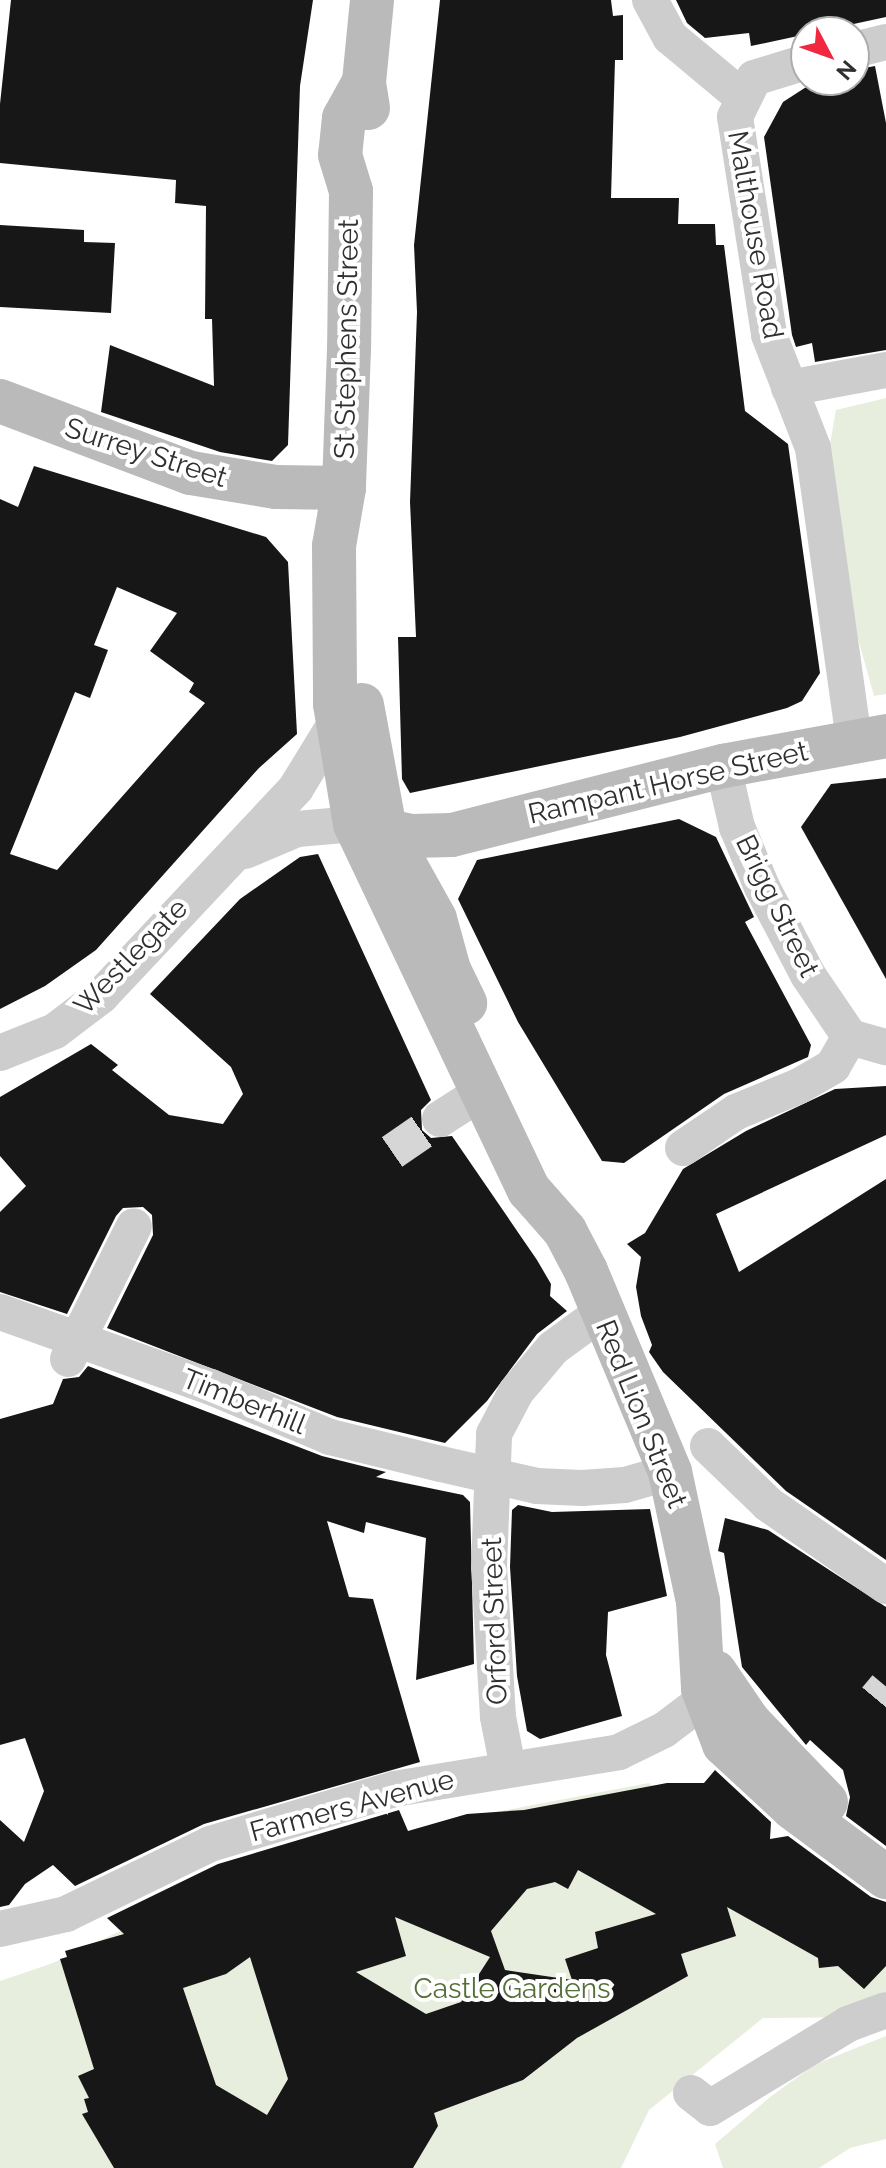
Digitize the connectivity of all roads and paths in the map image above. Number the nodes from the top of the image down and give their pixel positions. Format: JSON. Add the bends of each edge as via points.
{"nodes":[{"id":1,"x":372,"y":0,"type":"edge"},
{"id":2,"x":650,"y":0,"type":"edge"},
{"id":3,"x":790,"y":67,"type":"edge"},
{"id":4,"x":738,"y":107,"type":"junction"},
{"id":5,"x":886,"y":370,"type":"edge"},
{"id":6,"x":789,"y":388,"type":"junction"},
{"id":7,"x":0,"y":401,"type":"edge"},
{"id":8,"x":344,"y":488,"type":"junction"},
{"id":9,"x":337,"y":721,"type":"junction"},
{"id":10,"x":870,"y":738,"type":"edge"},
{"id":11,"x":723,"y":766,"type":"junction"},
{"id":12,"x":370,"y":827,"type":"junction"},
{"id":13,"x":452,"y":835,"type":"junction"},
{"id":14,"x":214,"y":872,"type":"junction"},
{"id":15,"x":401,"y":892,"type":"junction"},
{"id":16,"x":850,"y":1037,"type":"junction"},
{"id":17,"x":886,"y":1047,"type":"edge"},
{"id":18,"x":0,"y":1053,"type":"edge"},
{"id":19,"x":482,"y":1092,"type":"junction"},
{"id":20,"x":440,"y":1119,"type":"tunnel mouth"},
{"id":21,"x":683,"y":1148,"type":"dead end"},
{"id":22,"x":134,"y":1226,"type":"dead end"},
{"id":23,"x":565,"y":1231,"type":"junction"},
{"id":24,"x":0,"y":1312,"type":"edge"},
{"id":25,"x":601,"y":1313,"type":"junction"},
{"id":26,"x":74,"y":1349,"type":"junction"},
{"id":27,"x":708,"y":1446,"type":"dead end"},
{"id":28,"x":670,"y":1472,"type":"junction"},
{"id":29,"x":494,"y":1473,"type":"junction"},
{"id":30,"x":886,"y":1586,"type":"edge"},
{"id":31,"x":702,"y":1632,"type":"junction"},
{"id":32,"x":705,"y":1699,"type":"junction"},
{"id":33,"x":508,"y":1768,"type":"junction"},
{"id":34,"x":886,"y":1865,"type":"edge"},
{"id":35,"x":886,"y":1877,"type":"edge"},
{"id":36,"x":0,"y":1929,"type":"edge"},
{"id":37,"x":886,"y":2010,"type":"edge"},
{"id":38,"x":691,"y":2093,"type":"dead end"}],
"edges":[{"from":1,"to":8,"type":"street","name":"St Stephens Street","via":[[364,82],[371,122],[364,161],[351,191]]},
{"from":2,"to":4,"type":"street","name":"Malthouse Road","via":[[670,37]]},
{"from":3,"to":4,"type":"street","via":[[754,78]]},
{"from":4,"to":6,"type":"street","name":"Malthouse Road","via":[[769,335]]},
{"from":5,"to":6,"type":"street"},
{"from":6,"to":10,"type":"street","name":"Malthouse Road","via":[[813,448]]},
{"from":7,"to":8,"type":"street","name":"Surrey Street","via":[[191,473],[263,486]]},
{"from":8,"to":9,"type":"street","name":"St Stephens Street","via":[[334,546]]},
{"from":8,"to":12,"type":"street","name":"St Stephens Street"},
{"from":9,"to":12,"type":"street","name":"St Stephens Street"},
{"from":9,"to":14,"type":"street","name":"Westlegate","via":[[296,788]]},
{"from":10,"to":11,"type":"street","name":"Rampant Horse Street"},
{"from":11,"to":13,"type":"street","name":"Rampant Horse Street"},
{"from":11,"to":16,"type":"street","name":"Brigg Street","via":[[737,827],[762,887],[808,975]]},
{"from":12,"to":13,"type":"street","name":"Rampant Horse Street","via":[[411,836]]},
{"from":12,"to":14,"type":"street","name":"Westlegate","via":[[297,829],[246,850]]},
{"from":12,"to":15,"type":"street","name":"Red Lion Street"},
{"from":13,"to":15,"type":"street"},
{"from":14,"to":18,"type":"street","name":"Westlegate","via":[[101,996],[55,1031]]},
{"from":15,"to":19,"type":"street","name":"Red Lion Street"},
{"from":15,"to":23,"type":"street","name":"Red Lion Street","via":[[435,919],[449,970],[554,1177]]},
{"from":16,"to":17,"type":"street"},
{"from":16,"to":21,"type":"street","via":[[833,1066],[736,1112]]},
{"from":19,"to":20,"type":"street"},
{"from":19,"to":23,"type":"street","name":"Red Lion Street","via":[[529,1190]]},
{"from":22,"to":26,"type":"street"},
{"from":23,"to":25,"type":"street","name":"Red Lion Street"},
{"from":24,"to":26,"type":"street","name":"Timberhill"},
{"from":25,"to":28,"type":"street","name":"Red Lion Street"},
{"from":25,"to":29,"type":"street","name":"Orford Street","via":[[553,1348],[516,1392],[494,1434]]},
{"from":26,"to":29,"type":"street","name":"Timberhill","via":[[330,1437]]},
{"from":27,"to":30,"type":"street","via":[[768,1504]]},
{"from":28,"to":29,"type":"street","name":"Timberhill","via":[[625,1485],[582,1488],[537,1486]]},
{"from":28,"to":31,"type":"street","name":"Red Lion Street","via":[[688,1537]]},
{"from":29,"to":33,"type":"street","name":"Orford Street","via":[[489,1567],[498,1717]]},
{"from":31,"to":32,"type":"street","name":"Red Lion Street"},
{"from":31,"to":34,"type":"street","via":[[716,1674],[749,1722]]},
{"from":32,"to":33,"type":"street","name":"Farmers Avenue","via":[[664,1730],[619,1752]]},
{"from":32,"to":35,"type":"street","via":[[724,1744],[755,1776]]},
{"from":33,"to":36,"type":"street","name":"Farmers Avenue","via":[[394,1789],[210,1844],[66,1914]]},
{"from":37,"to":38,"type":"street","via":[[843,2016],[710,2108]]}]}
